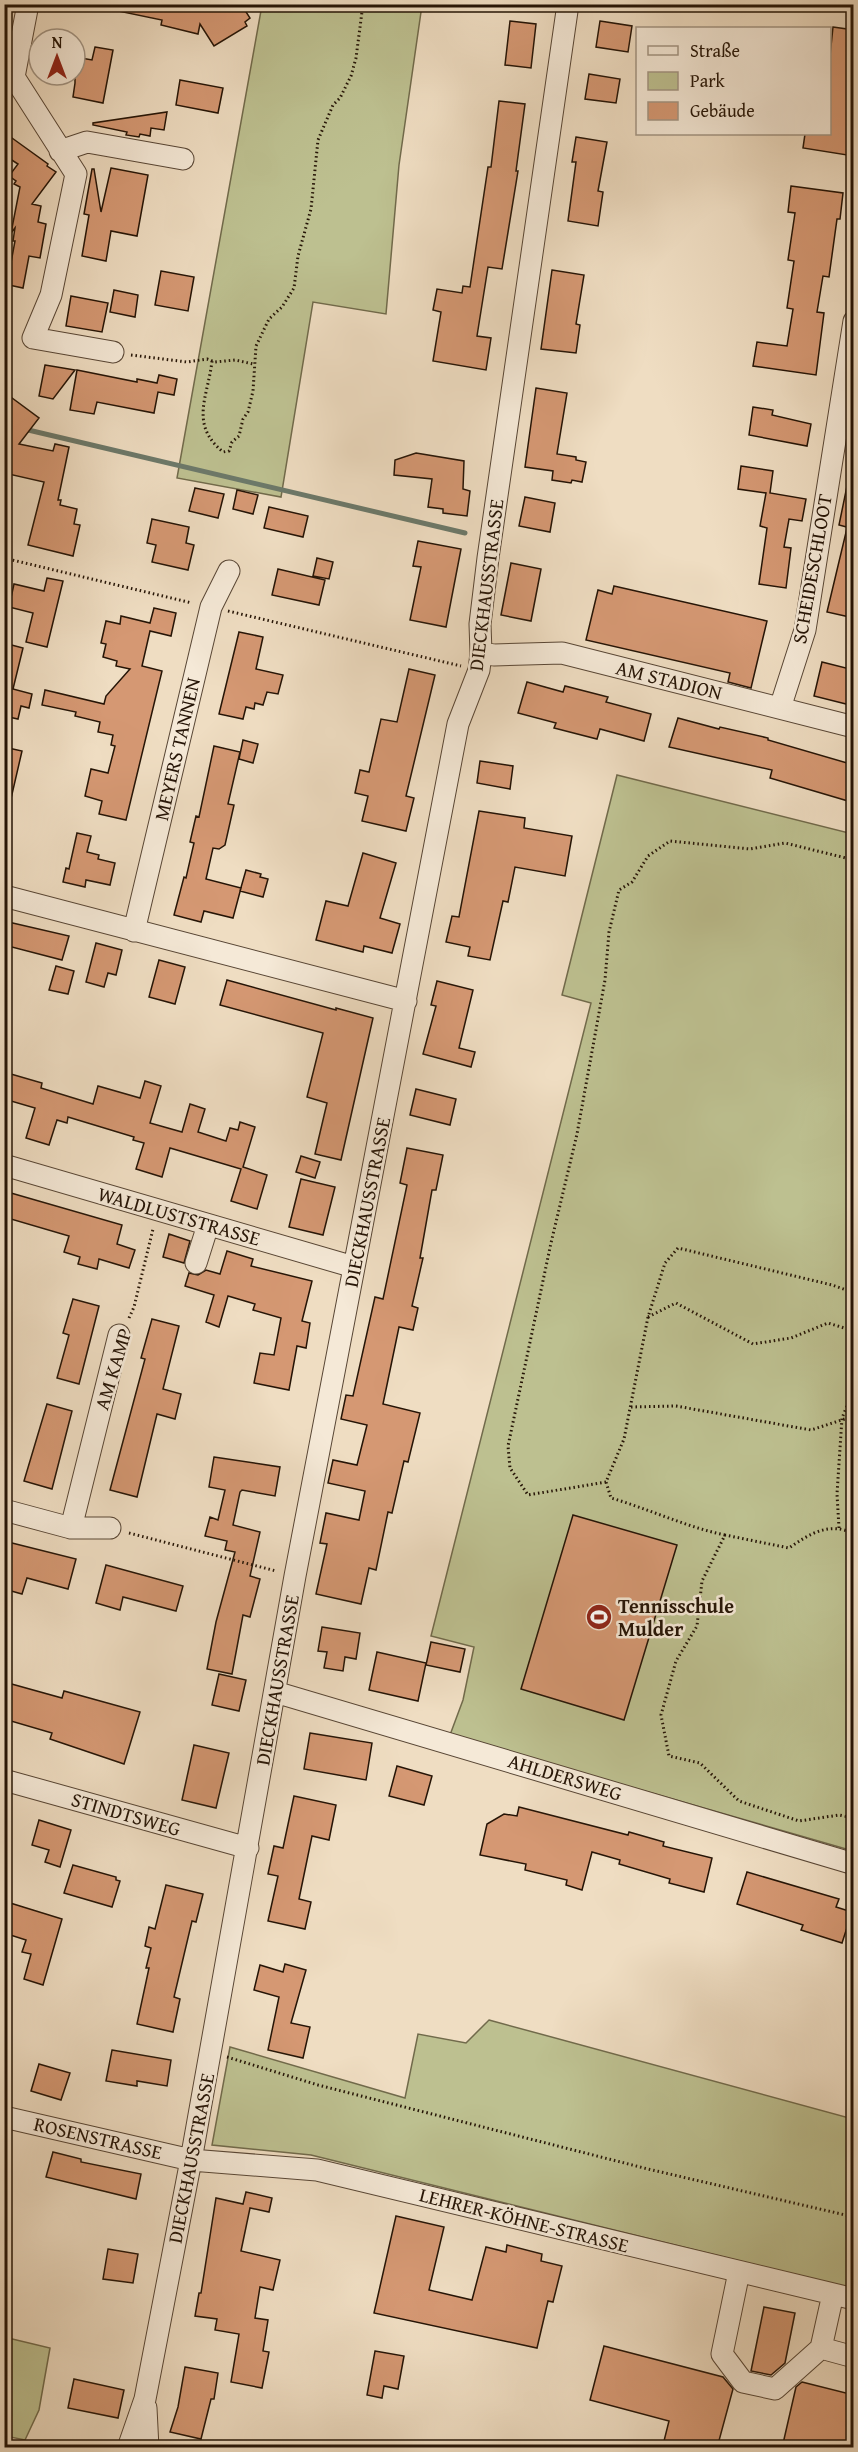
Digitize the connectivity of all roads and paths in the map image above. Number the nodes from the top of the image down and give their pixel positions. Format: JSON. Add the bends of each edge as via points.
{"nodes":[{"id":1,"x":28,"y":4,"type":"edge"},
{"id":2,"x":363,"y":4,"type":"edge"},
{"id":3,"x":568,"y":4,"type":"edge"},
{"id":4,"x":60,"y":151,"type":"junction"},
{"id":5,"x":183,"y":159,"type":"dead end"},
{"id":6,"x":854,"y":321,"type":"edge"},
{"id":7,"x":853,"y":326,"type":"edge"},
{"id":8,"x":113,"y":352,"type":"joint"},
{"id":9,"x":212,"y":361,"type":"junction"},
{"id":10,"x":253,"y":364,"type":"junction"},
{"id":11,"x":4,"y":558,"type":"edge"},
{"id":12,"x":229,"y":571,"type":"dead end"},
{"id":13,"x":211,"y":608,"type":"junction"},
{"id":14,"x":480,"y":662,"type":"junction"},
{"id":15,"x":780,"y":708,"type":"junction"},
{"id":16,"x":854,"y":727,"type":"edge"},
{"id":17,"x":854,"y":860,"type":"edge"},
{"id":18,"x":4,"y":896,"type":"edge"},
{"id":19,"x":134,"y":931,"type":"junction"},
{"id":20,"x":406,"y":1001,"type":"junction"},
{"id":21,"x":4,"y":1165,"type":"edge"},
{"id":22,"x":158,"y":1210,"type":"junction"},
{"id":23,"x":208,"y":1225,"type":"junction"},
{"id":24,"x":196,"y":1263,"type":"dead end"},
{"id":25,"x":354,"y":1267,"type":"junction"},
{"id":26,"x":854,"y":1287,"type":"edge"},
{"id":27,"x":648,"y":1317,"type":"junction"},
{"id":28,"x":854,"y":1331,"type":"edge"},
{"id":29,"x":119,"y":1335,"type":"joint"},
{"id":30,"x":854,"y":1389,"type":"edge"},
{"id":31,"x":632,"y":1407,"type":"junction"},
{"id":32,"x":854,"y":1416,"type":"edge"},
{"id":33,"x":842,"y":1418,"type":"junction"},
{"id":34,"x":606,"y":1482,"type":"junction"},
{"id":35,"x":4,"y":1510,"type":"edge"},
{"id":36,"x":70,"y":1528,"type":"junction"},
{"id":37,"x":110,"y":1528,"type":"joint"},
{"id":38,"x":838,"y":1528,"type":"junction"},
{"id":39,"x":854,"y":1534,"type":"edge"},
{"id":40,"x":725,"y":1535,"type":"junction"},
{"id":41,"x":295,"y":1576,"type":"junction"},
{"id":42,"x":275,"y":1692,"type":"junction"},
{"id":43,"x":4,"y":1780,"type":"edge"},
{"id":44,"x":854,"y":1818,"type":"edge"},
{"id":45,"x":248,"y":1848,"type":"junction"},
{"id":46,"x":854,"y":1864,"type":"edge"},
{"id":47,"x":211,"y":2052,"type":"junction"},
{"id":48,"x":4,"y":2116,"type":"edge"},
{"id":49,"x":191,"y":2160,"type":"junction"},
{"id":50,"x":854,"y":2217,"type":"edge"},
{"id":51,"x":739,"y":2272,"type":"junction"},
{"id":52,"x":844,"y":2297,"type":"edge"},
{"id":53,"x":821,"y":2348,"type":"junction"},
{"id":54,"x":854,"y":2357,"type":"edge"},
{"id":55,"x":146,"y":2399,"type":"junction"},
{"id":56,"x":4,"y":2441,"type":"edge"},
{"id":57,"x":33,"y":2448,"type":"edge"},
{"id":58,"x":128,"y":2448,"type":"edge"},
{"id":59,"x":148,"y":2448,"type":"edge"}],
"edges":[{"from":1,"to":4,"type":"street","via":[[14,77]]},
{"from":2,"to":10,"type":"path","via":[[351,76],[318,140],[311,208],[294,288],[263,329]]},
{"from":3,"to":14,"type":"street","name":"DIECKHAUSSTRASSE","via":[[488,558]]},
{"from":4,"to":5,"type":"street","via":[[87,142]]},
{"from":4,"to":8,"type":"street","via":[[76,174],[51,295],[33,338]]},
{"from":6,"to":7,"type":"street","name":"SCHEIDESCHLOOT"},
{"from":7,"to":15,"type":"street","name":"SCHEIDESCHLOOT","via":[[805,630]]},
{"from":8,"to":9,"type":"path","via":[[187,362]]},
{"from":9,"to":10,"type":"path"},
{"from":9,"to":10,"type":"path","via":[[202,408],[204,430],[223,452],[229,451],[239,436],[248,412]]},
{"from":11,"to":13,"type":"path"},
{"from":12,"to":13,"type":"street","name":"MEYERS TANNEN"},
{"from":13,"to":14,"type":"path"},
{"from":13,"to":19,"type":"street","name":"MEYERS TANNEN"},
{"from":14,"to":15,"type":"street","name":"AM STADION","via":[[494,655],[562,653]]},
{"from":14,"to":20,"type":"street","name":"DIECKHAUSSTRASSE","via":[[458,724]]},
{"from":15,"to":16,"type":"street","name":"AM STADION"},
{"from":17,"to":34,"type":"path","via":[[785,843],[750,849],[670,841],[648,856],[632,882],[619,890],[577,1134],[508,1446],[510,1468],[528,1495]]},
{"from":18,"to":19,"type":"street"},
{"from":19,"to":20,"type":"street"},
{"from":20,"to":25,"type":"street","name":"DIECKHAUSSTRASSE"},
{"from":21,"to":22,"type":"street","name":"WALDLUSTSTRASSE"},
{"from":22,"to":23,"type":"street","name":"WALDLUSTSTRASSE"},
{"from":22,"to":29,"type":"path","name":"AM KAMP","via":[[134,1307]]},
{"from":23,"to":24,"type":"street"},
{"from":23,"to":25,"type":"street","name":"WALDLUSTSTRASSE"},
{"from":25,"to":41,"type":"street","name":"DIECKHAUSSTRASSE"},
{"from":26,"to":27,"type":"path","via":[[852,1292],[678,1248],[665,1263]]},
{"from":27,"to":28,"type":"path","via":[[676,1303],[753,1344],[791,1338],[828,1323]]},
{"from":27,"to":31,"type":"path"},
{"from":29,"to":36,"type":"street","name":"AM KAMP"},
{"from":30,"to":33,"type":"path"},
{"from":31,"to":33,"type":"path","via":[[676,1406],[811,1430]]},
{"from":31,"to":34,"type":"path"},
{"from":32,"to":33,"type":"path"},
{"from":33,"to":38,"type":"path"},
{"from":34,"to":40,"type":"path","via":[[611,1498]]},
{"from":35,"to":36,"type":"street"},
{"from":36,"to":37,"type":"street"},
{"from":37,"to":41,"type":"path"},
{"from":38,"to":39,"type":"path"},
{"from":38,"to":40,"type":"path","via":[[813,1531],[789,1548]]},
{"from":40,"to":44,"type":"path","via":[[702,1581],[697,1626],[676,1660],[661,1715],[669,1756],[700,1763],[740,1801],[799,1821],[838,1815]]},
{"from":41,"to":42,"type":"street","name":"DIECKHAUSSTRASSE"},
{"from":42,"to":45,"type":"street","name":"DIECKHAUSSTRASSE"},
{"from":42,"to":46,"type":"street","name":"AHLDERSWEG"},
{"from":43,"to":45,"type":"street","name":"STINDTSWEG"},
{"from":45,"to":47,"type":"street","name":"DIECKHAUSSTRASSE"},
{"from":47,"to":49,"type":"street","name":"DIECKHAUSSTRASSE"},
{"from":47,"to":50,"type":"path","via":[[318,2085]]},
{"from":48,"to":49,"type":"street","name":"ROSENSTRASSE"},
{"from":49,"to":51,"type":"street","name":"LEHRER-KÖHNE-STRASSE","via":[[317,2170]]},
{"from":49,"to":55,"type":"street","name":"DIECKHAUSSTRASSE"},
{"from":51,"to":52,"type":"street","name":"LEHRER-KÖHNE-STRASSE"},
{"from":51,"to":53,"type":"street","via":[[722,2354],[743,2382],[775,2389]]},
{"from":52,"to":53,"type":"street"},
{"from":53,"to":54,"type":"street"},
{"from":55,"to":58,"type":"street","name":"DIECKHAUSSTRASSE"},
{"from":55,"to":59,"type":"street","name":"DIECKHAUSSTRASSE"},
{"from":56,"to":57,"type":"path"}]}
